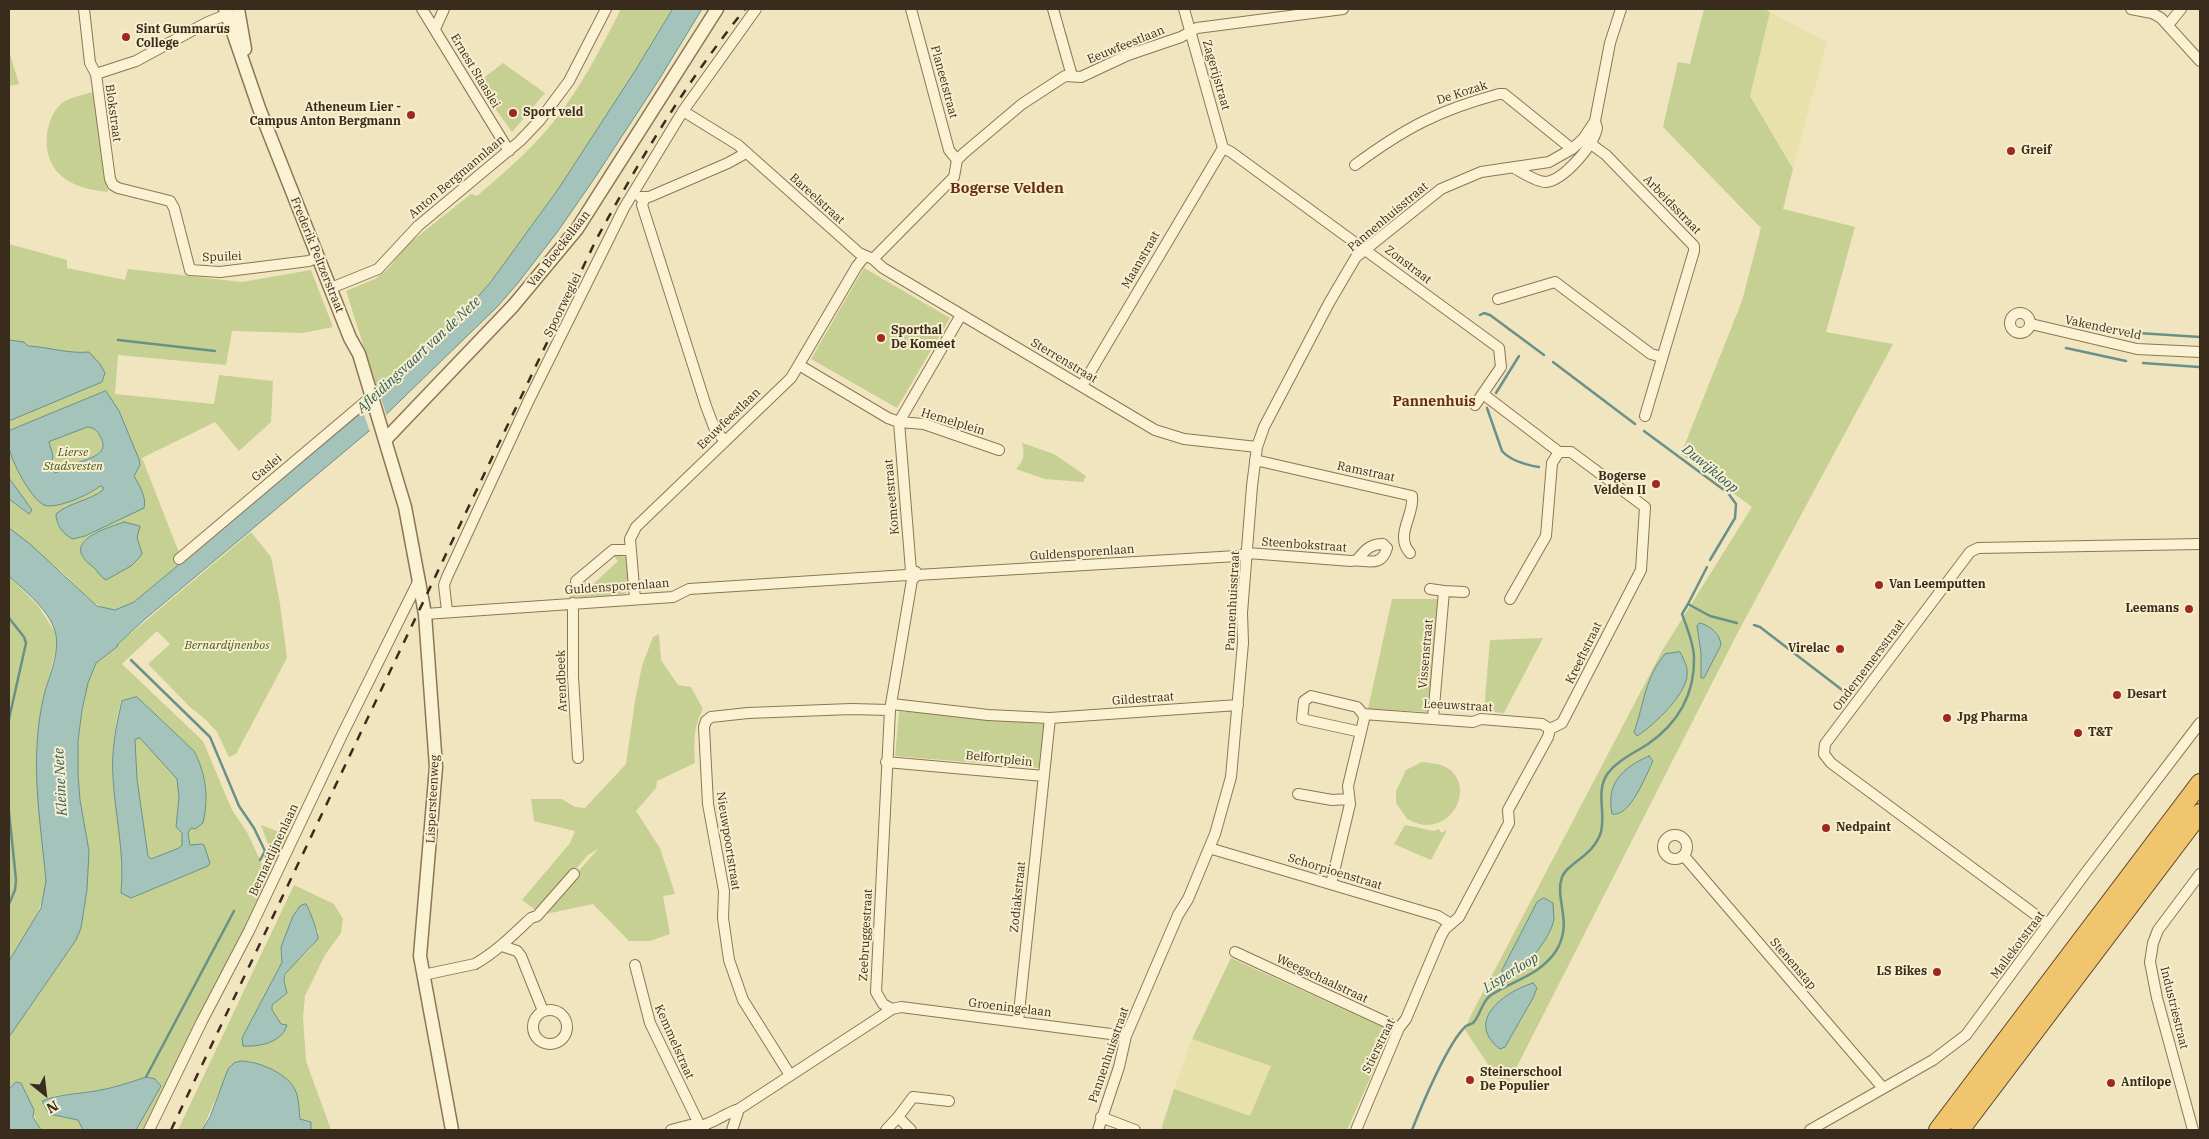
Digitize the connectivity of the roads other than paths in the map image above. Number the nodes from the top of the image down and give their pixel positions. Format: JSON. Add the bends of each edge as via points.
{"nodes":[{"id":1,"x":84,"y":9,"type":"edge"},
{"id":2,"x":238,"y":9,"type":"edge"},
{"id":3,"x":422,"y":9,"type":"edge"},
{"id":4,"x":444,"y":9,"type":"edge"},
{"id":5,"x":606,"y":9,"type":"edge"},
{"id":6,"x":716,"y":9,"type":"edge"},
{"id":7,"x":756,"y":9,"type":"edge"},
{"id":8,"x":911,"y":9,"type":"edge"},
{"id":9,"x":1053,"y":9,"type":"edge"},
{"id":10,"x":1184,"y":9,"type":"edge"},
{"id":11,"x":1343,"y":9,"type":"edge"},
{"id":12,"x":1621,"y":9,"type":"edge"},
{"id":13,"x":2131,"y":9,"type":"edge"},
{"id":14,"x":2181,"y":9,"type":"edge"},
{"id":15,"x":225,"y":12,"type":"edge"},
{"id":16,"x":2168,"y":25,"type":"junction"},
{"id":17,"x":240,"y":26,"type":"junction"},
{"id":18,"x":435,"y":29,"type":"junction"},
{"id":19,"x":1190,"y":31,"type":"junction"},
{"id":20,"x":2200,"y":61,"type":"edge"},
{"id":21,"x":248,"y":71,"type":"junction"},
{"id":22,"x":96,"y":74,"type":"junction"},
{"id":23,"x":1072,"y":76,"type":"junction"},
{"id":24,"x":683,"y":111,"type":"junction"},
{"id":25,"x":1595,"y":121,"type":"junction"},
{"id":26,"x":1591,"y":144,"type":"junction"},
{"id":27,"x":1223,"y":148,"type":"junction"},
{"id":28,"x":1572,"y":150,"type":"junction"},
{"id":29,"x":509,"y":151,"type":"junction"},
{"id":30,"x":746,"y":153,"type":"junction"},
{"id":31,"x":957,"y":160,"type":"junction"},
{"id":32,"x":1355,"y":166,"type":"dead end"},
{"id":33,"x":1513,"y":167,"type":"junction"},
{"id":34,"x":118,"y":188,"type":"joint"},
{"id":35,"x":632,"y":193,"type":"junction"},
{"id":36,"x":645,"y":197,"type":"junction"},
{"id":37,"x":1366,"y":249,"type":"junction"},
{"id":38,"x":318,"y":257,"type":"junction"},
{"id":39,"x":869,"y":258,"type":"junction"},
{"id":40,"x":332,"y":288,"type":"junction"},
{"id":41,"x":1498,"y":299,"type":"dead end"},
{"id":42,"x":961,"y":315,"type":"junction"},
{"id":43,"x":2030,"y":324,"type":"dead end"},
{"id":44,"x":2200,"y":352,"type":"edge"},
{"id":45,"x":1662,"y":357,"type":"junction"},
{"id":46,"x":799,"y":365,"type":"junction"},
{"id":47,"x":1082,"y":386,"type":"junction"},
{"id":48,"x":1483,"y":394,"type":"junction"},
{"id":49,"x":373,"y":398,"type":"junction"},
{"id":50,"x":1475,"y":405,"type":"dead end"},
{"id":51,"x":1645,"y":416,"type":"dead end"},
{"id":52,"x":899,"y":422,"type":"junction"},
{"id":53,"x":386,"y":439,"type":"junction"},
{"id":54,"x":725,"y":441,"type":"junction"},
{"id":55,"x":1257,"y":448,"type":"junction"},
{"id":56,"x":999,"y":450,"type":"dead end"},
{"id":57,"x":1559,"y":452,"type":"junction"},
{"id":58,"x":1255,"y":460,"type":"junction"},
{"id":59,"x":2200,"y":544,"type":"edge"},
{"id":60,"x":630,"y":550,"type":"junction"},
{"id":61,"x":1248,"y":553,"type":"junction"},
{"id":62,"x":1410,"y":553,"type":"dead end"},
{"id":63,"x":179,"y":559,"type":"dead end"},
{"id":64,"x":1357,"y":560,"type":"dead end"},
{"id":65,"x":912,"y":575,"type":"junction"},
{"id":66,"x":419,"y":580,"type":"junction"},
{"id":67,"x":576,"y":581,"type":"dead end"},
{"id":68,"x":1430,"y":590,"type":"dead end"},
{"id":69,"x":1444,"y":591,"type":"junction"},
{"id":70,"x":1464,"y":592,"type":"dead end"},
{"id":71,"x":635,"y":599,"type":"junction"},
{"id":72,"x":1510,"y":599,"type":"dead end"},
{"id":73,"x":572,"y":603,"type":"junction"},
{"id":74,"x":447,"y":611,"type":"junction"},
{"id":75,"x":425,"y":614,"type":"junction"},
{"id":76,"x":1238,"y":705,"type":"junction"},
{"id":77,"x":891,"y":707,"type":"junction"},
{"id":78,"x":1363,"y":714,"type":"junction"},
{"id":79,"x":1050,"y":718,"type":"junction"},
{"id":80,"x":1433,"y":718,"type":"junction"},
{"id":81,"x":2200,"y":723,"type":"edge"},
{"id":82,"x":1550,"y":729,"type":"junction"},
{"id":83,"x":1361,"y":732,"type":"junction"},
{"id":84,"x":578,"y":758,"type":"dead end"},
{"id":85,"x":886,"y":762,"type":"junction"},
{"id":86,"x":1044,"y":776,"type":"junction"},
{"id":87,"x":2200,"y":784,"type":"edge"},
{"id":88,"x":1298,"y":794,"type":"dead end"},
{"id":89,"x":1350,"y":799,"type":"junction"},
{"id":90,"x":2200,"y":813,"type":"edge"},
{"id":91,"x":1209,"y":848,"type":"junction"},
{"id":92,"x":1684,"y":856,"type":"dead end"},
{"id":93,"x":574,"y":874,"type":"dead end"},
{"id":94,"x":2200,"y":874,"type":"edge"},
{"id":95,"x":1331,"y":884,"type":"junction"},
{"id":96,"x":1451,"y":924,"type":"junction"},
{"id":97,"x":2048,"y":924,"type":"junction"},
{"id":98,"x":502,"y":946,"type":"junction"},
{"id":99,"x":1235,"y":952,"type":"dead end"},
{"id":100,"x":635,"y":965,"type":"dead end"},
{"id":101,"x":1426,"y":973,"type":"joint"},
{"id":102,"x":423,"y":975,"type":"junction"},
{"id":103,"x":892,"y":1009,"type":"junction"},
{"id":104,"x":543,"y":1011,"type":"dead end"},
{"id":105,"x":1018,"y":1022,"type":"junction"},
{"id":106,"x":1399,"y":1028,"type":"junction"},
{"id":107,"x":1126,"y":1036,"type":"junction"},
{"id":108,"x":790,"y":1075,"type":"junction"},
{"id":109,"x":1883,"y":1088,"type":"junction"},
{"id":110,"x":949,"y":1101,"type":"dead end"},
{"id":111,"x":739,"y":1109,"type":"junction"},
{"id":112,"x":898,"y":1117,"type":"junction"},
{"id":113,"x":1102,"y":1117,"type":"junction"},
{"id":114,"x":700,"y":1126,"type":"junction"},
{"id":115,"x":149,"y":1130,"type":"edge"},
{"id":116,"x":452,"y":1130,"type":"edge"},
{"id":117,"x":671,"y":1130,"type":"edge"},
{"id":118,"x":711,"y":1130,"type":"edge"},
{"id":119,"x":732,"y":1130,"type":"edge"},
{"id":120,"x":886,"y":1130,"type":"edge"},
{"id":121,"x":911,"y":1130,"type":"edge"},
{"id":122,"x":1098,"y":1130,"type":"edge"},
{"id":123,"x":1135,"y":1130,"type":"edge"},
{"id":124,"x":1356,"y":1130,"type":"edge"},
{"id":125,"x":1810,"y":1130,"type":"edge"},
{"id":126,"x":1938,"y":1130,"type":"edge"},
{"id":127,"x":1960,"y":1130,"type":"edge"},
{"id":128,"x":2193,"y":1130,"type":"edge"}],
"edges":[{"from":1,"to":22,"type":"street","name":"Blokstraat","via":[[90,63]]},
{"from":2,"to":17,"type":"street","name":"Frederik Peltzerstraat"},
{"from":3,"to":18,"type":"street","name":"Ernest Staaslei"},
{"from":4,"to":18,"type":"street"},
{"from":5,"to":29,"type":"street","name":"Anton Bergmannlaan","via":[[564,87],[540,120]]},
{"from":6,"to":53,"type":"street","name":"Van Boeckellaan","via":[[577,229],[513,306]]},
{"from":7,"to":24,"type":"street","name":"Spoorweglei"},
{"from":8,"to":31,"type":"street","name":"Planeetstraat","via":[[949,150]]},
{"from":9,"to":23,"type":"street"},
{"from":10,"to":19,"type":"street","name":"Zagerijstraat"},
{"from":11,"to":19,"type":"street","name":"Eeuwfeestlaan"},
{"from":12,"to":25,"type":"street","name":"Pannenhuisstraat","via":[[1610,43]]},
{"from":13,"to":16,"type":"street","via":[[2152,13]]},
{"from":14,"to":16,"type":"street"},
{"from":15,"to":17,"type":"street"},
{"from":15,"to":21,"type":"street","name":"Frederik Peltzerstraat"},
{"from":15,"to":22,"type":"street","via":[[136,61]]},
{"from":16,"to":20,"type":"street"},
{"from":17,"to":21,"type":"street","name":"Frederik Peltzerstraat"},
{"from":18,"to":29,"type":"street","name":"Ernest Staaslei"},
{"from":19,"to":23,"type":"street","name":"Eeuwfeestlaan","via":[[1081,77]]},
{"from":19,"to":27,"type":"street","name":"Zagerijstraat"},
{"from":21,"to":38,"type":"street","name":"Frederik Peltzerstraat","via":[[259,108]]},
{"from":22,"to":34,"type":"street","name":"Blokstraat","via":[[110,179]]},
{"from":23,"to":31,"type":"street","name":"Eeuwfeestlaan","via":[[1065,76],[1022,104]]},
{"from":24,"to":30,"type":"street","name":"Bareelstraat"},
{"from":24,"to":35,"type":"street","name":"Spoorweglei"},
{"from":25,"to":26,"type":"street","name":"Pannenhuisstraat","via":[[1597,128]]},
{"from":25,"to":28,"type":"street","name":"Pannenhuisstraat"},
{"from":26,"to":33,"type":"street","via":[[1566,170],[1546,182]]},
{"from":26,"to":45,"type":"street","name":"Arbeidsstraat","via":[[1606,155],[1694,246]]},
{"from":27,"to":37,"type":"street","name":"Zonstraat"},
{"from":27,"to":47,"type":"street","name":"Maanstraat"},
{"from":28,"to":32,"type":"street","name":"De Kozak","via":[[1504,94],[1499,94],[1431,116],[1408,128]]},
{"from":28,"to":33,"type":"street","name":"Pannenhuisstraat","via":[[1550,162]]},
{"from":29,"to":40,"type":"street","name":"Anton Bergmannlaan","via":[[418,226],[378,269]]},
{"from":30,"to":36,"type":"street"},
{"from":30,"to":39,"type":"street","name":"Bareelstraat"},
{"from":31,"to":39,"type":"street","name":"Eeuwfeestlaan","via":[[954,177]]},
{"from":33,"to":37,"type":"street","name":"Pannenhuisstraat","via":[[1481,172],[1441,189]]},
{"from":34,"to":38,"type":"street","name":"Spuilei","via":[[170,201],[190,270],[220,272],[309,261]]},
{"from":35,"to":36,"type":"street"},
{"from":35,"to":74,"type":"street","name":"Spoorweglei","via":[[528,402],[447,577],[444,585]]},
{"from":36,"to":54,"type":"street","via":[[642,205],[696,378],[715,430]]},
{"from":37,"to":48,"type":"street","name":"Zonstraat","via":[[1499,348],[1501,367]]},
{"from":37,"to":55,"type":"street","name":"Pannenhuisstraat","via":[[1356,257],[1329,303],[1264,427]]},
{"from":38,"to":40,"type":"street","name":"Frederik Peltzerstraat"},
{"from":39,"to":42,"type":"street","name":"Sterrenstraat"},
{"from":39,"to":46,"type":"street","name":"Eeuwfeestlaan","via":[[857,266]]},
{"from":40,"to":49,"type":"street","name":"Frederik Peltzerstraat"},
{"from":41,"to":45,"type":"street","via":[[1555,282],[1651,354]]},
{"from":42,"to":47,"type":"street","name":"Sterrenstraat"},
{"from":42,"to":52,"type":"street"},
{"from":43,"to":44,"type":"street","name":"Vakenderveld","via":[[2137,349]]},
{"from":45,"to":51,"type":"street","name":"Arbeidsstraat"},
{"from":46,"to":52,"type":"street"},
{"from":46,"to":54,"type":"street","name":"Eeuwfeestlaan","via":[[791,378]]},
{"from":47,"to":55,"type":"street","name":"Sterrenstraat","via":[[1155,430],[1184,439]]},
{"from":48,"to":50,"type":"street","name":"Zonstraat"},
{"from":48,"to":57,"type":"street","name":"Kreeftstraat"},
{"from":49,"to":53,"type":"street","name":"Frederik Peltzerstraat"},
{"from":49,"to":63,"type":"street","name":"Gaslei"},
{"from":52,"to":56,"type":"street","name":"Hemelplein","via":[[924,424]]},
{"from":52,"to":65,"type":"street","name":"Komeetstraat"},
{"from":53,"to":66,"type":"street","name":"Lispersteenweg","via":[[405,507]]},
{"from":54,"to":60,"type":"street","name":"Eeuwfeestlaan","via":[[636,528],[630,540]]},
{"from":55,"to":58,"type":"street","name":"Pannenhuisstraat"},
{"from":57,"to":72,"type":"street","via":[[1552,463],[1546,536]]},
{"from":57,"to":82,"type":"street","name":"Kreeftstraat","via":[[1571,452],[1645,507],[1641,570],[1562,723]]},
{"from":58,"to":61,"type":"street","name":"Pannenhuisstraat"},
{"from":58,"to":62,"type":"street","name":"Ramstraat","via":[[1412,496],[1413,504],[1403,541]]},
{"from":59,"to":97,"type":"street","name":"Ondernemersstraat","via":[[1978,548],[1970,552],[1825,744],[1824,754],[1831,763]]},
{"from":60,"to":67,"type":"street","via":[[613,550]]},
{"from":60,"to":71,"type":"street","name":"Eeuwfeestlaan"},
{"from":61,"to":64,"type":"street","name":"Steenbokstraat"},
{"from":61,"to":65,"type":"street","name":"Guldensporenlaan"},
{"from":61,"to":76,"type":"street","name":"Pannenhuisstraat"},
{"from":65,"to":71,"type":"street","name":"Guldensporenlaan","via":[[689,589],[673,597]]},
{"from":65,"to":77,"type":"street","name":"Komeetstraat"},
{"from":66,"to":75,"type":"street","name":"Lispersteenweg"},
{"from":66,"to":115,"type":"street","name":"Bernardijnenlaan","via":[[250,931]]},
{"from":68,"to":69,"type":"street"},
{"from":69,"to":70,"type":"street"},
{"from":69,"to":80,"type":"street","name":"Vissenstraat"},
{"from":71,"to":73,"type":"street","name":"Guldensporenlaan"},
{"from":73,"to":74,"type":"street","name":"Guldensporenlaan"},
{"from":73,"to":84,"type":"street","name":"Arendbeek"},
{"from":74,"to":75,"type":"street"},
{"from":75,"to":102,"type":"street","name":"Lispersteenweg","via":[[436,767],[420,956]]},
{"from":76,"to":79,"type":"street","name":"Gildestraat"},
{"from":76,"to":91,"type":"street","name":"Pannenhuisstraat","via":[[1231,777],[1220,822]]},
{"from":77,"to":79,"type":"street"},
{"from":77,"to":85,"type":"street","name":"Zeebruggestraat"},
{"from":77,"to":108,"type":"street","name":"Nieuwpoortstraat","via":[[748,713],[711,717],[704,727],[708,804],[724,891],[729,960],[743,1000]]},
{"from":78,"to":80,"type":"street","name":"Leeuwstraat"},
{"from":78,"to":83,"type":"street"},
{"from":78,"to":83,"type":"street","name":"Leeuwstraat","via":[[1357,707],[1311,696],[1304,701],[1302,719]]},
{"from":79,"to":86,"type":"street","name":"Belfortplein"},
{"from":80,"to":82,"type":"street","name":"Leeuwstraat","via":[[1542,724]]},
{"from":81,"to":97,"type":"street","name":"Mallekotstraat"},
{"from":82,"to":96,"type":"street","name":"Kreeftstraat","via":[[1508,810],[1509,824],[1459,917]]},
{"from":83,"to":89,"type":"street","via":[[1348,786]]},
{"from":85,"to":86,"type":"street","name":"Belfortplein"},
{"from":85,"to":103,"type":"street","name":"Zeebruggestraat","via":[[876,992],[883,1004]]},
{"from":86,"to":105,"type":"street","name":"Zodiakstraat"},
{"from":87,"to":126,"type":"highway"},
{"from":88,"to":89,"type":"street","via":[[1332,800]]},
{"from":89,"to":95,"type":"street"},
{"from":90,"to":127,"type":"highway"},
{"from":91,"to":95,"type":"street","name":"Schorpioenstraat"},
{"from":91,"to":107,"type":"street","name":"Pannenhuisstraat"},
{"from":92,"to":109,"type":"street","name":"Stenenstap"},
{"from":93,"to":98,"type":"street","via":[[537,916]]},
{"from":94,"to":128,"type":"street","name":"Industriestraat","via":[[2158,930],[2150,962]]},
{"from":95,"to":96,"type":"street","name":"Schorpioenstraat","via":[[1438,916]]},
{"from":96,"to":101,"type":"street","name":"Kreeftstraat","via":[[1441,936]]},
{"from":97,"to":109,"type":"street","name":"Mallekotstraat","via":[[1966,1035],[1933,1060]]},
{"from":98,"to":102,"type":"street","via":[[475,964]]},
{"from":98,"to":104,"type":"street","via":[[522,956]]},
{"from":99,"to":106,"type":"street","name":"Weegschaalstraat"},
{"from":100,"to":114,"type":"street","name":"Kemmelstraat","via":[[650,1023]]},
{"from":101,"to":106,"type":"street","name":"Stierstraat","via":[[1406,1020]]},
{"from":102,"to":116,"type":"street","name":"Lispersteenweg"},
{"from":103,"to":105,"type":"street","name":"Groeningelaan","via":[[901,1007]]},
{"from":103,"to":108,"type":"street"},
{"from":105,"to":107,"type":"street","name":"Groeningelaan"},
{"from":106,"to":124,"type":"street","name":"Stierstraat"},
{"from":107,"to":113,"type":"street","name":"Pannenhuisstraat"},
{"from":108,"to":111,"type":"street"},
{"from":109,"to":125,"type":"street","name":"Mallekotstraat"},
{"from":110,"to":112,"type":"street","via":[[913,1097]]},
{"from":111,"to":114,"type":"street","via":[[712,1124]]},
{"from":111,"to":119,"type":"street"},
{"from":112,"to":120,"type":"street"},
{"from":112,"to":121,"type":"street"},
{"from":113,"to":122,"type":"street","name":"Pannenhuisstraat"},
{"from":113,"to":123,"type":"street"},
{"from":114,"to":117,"type":"street"},
{"from":114,"to":118,"type":"street"}]}
